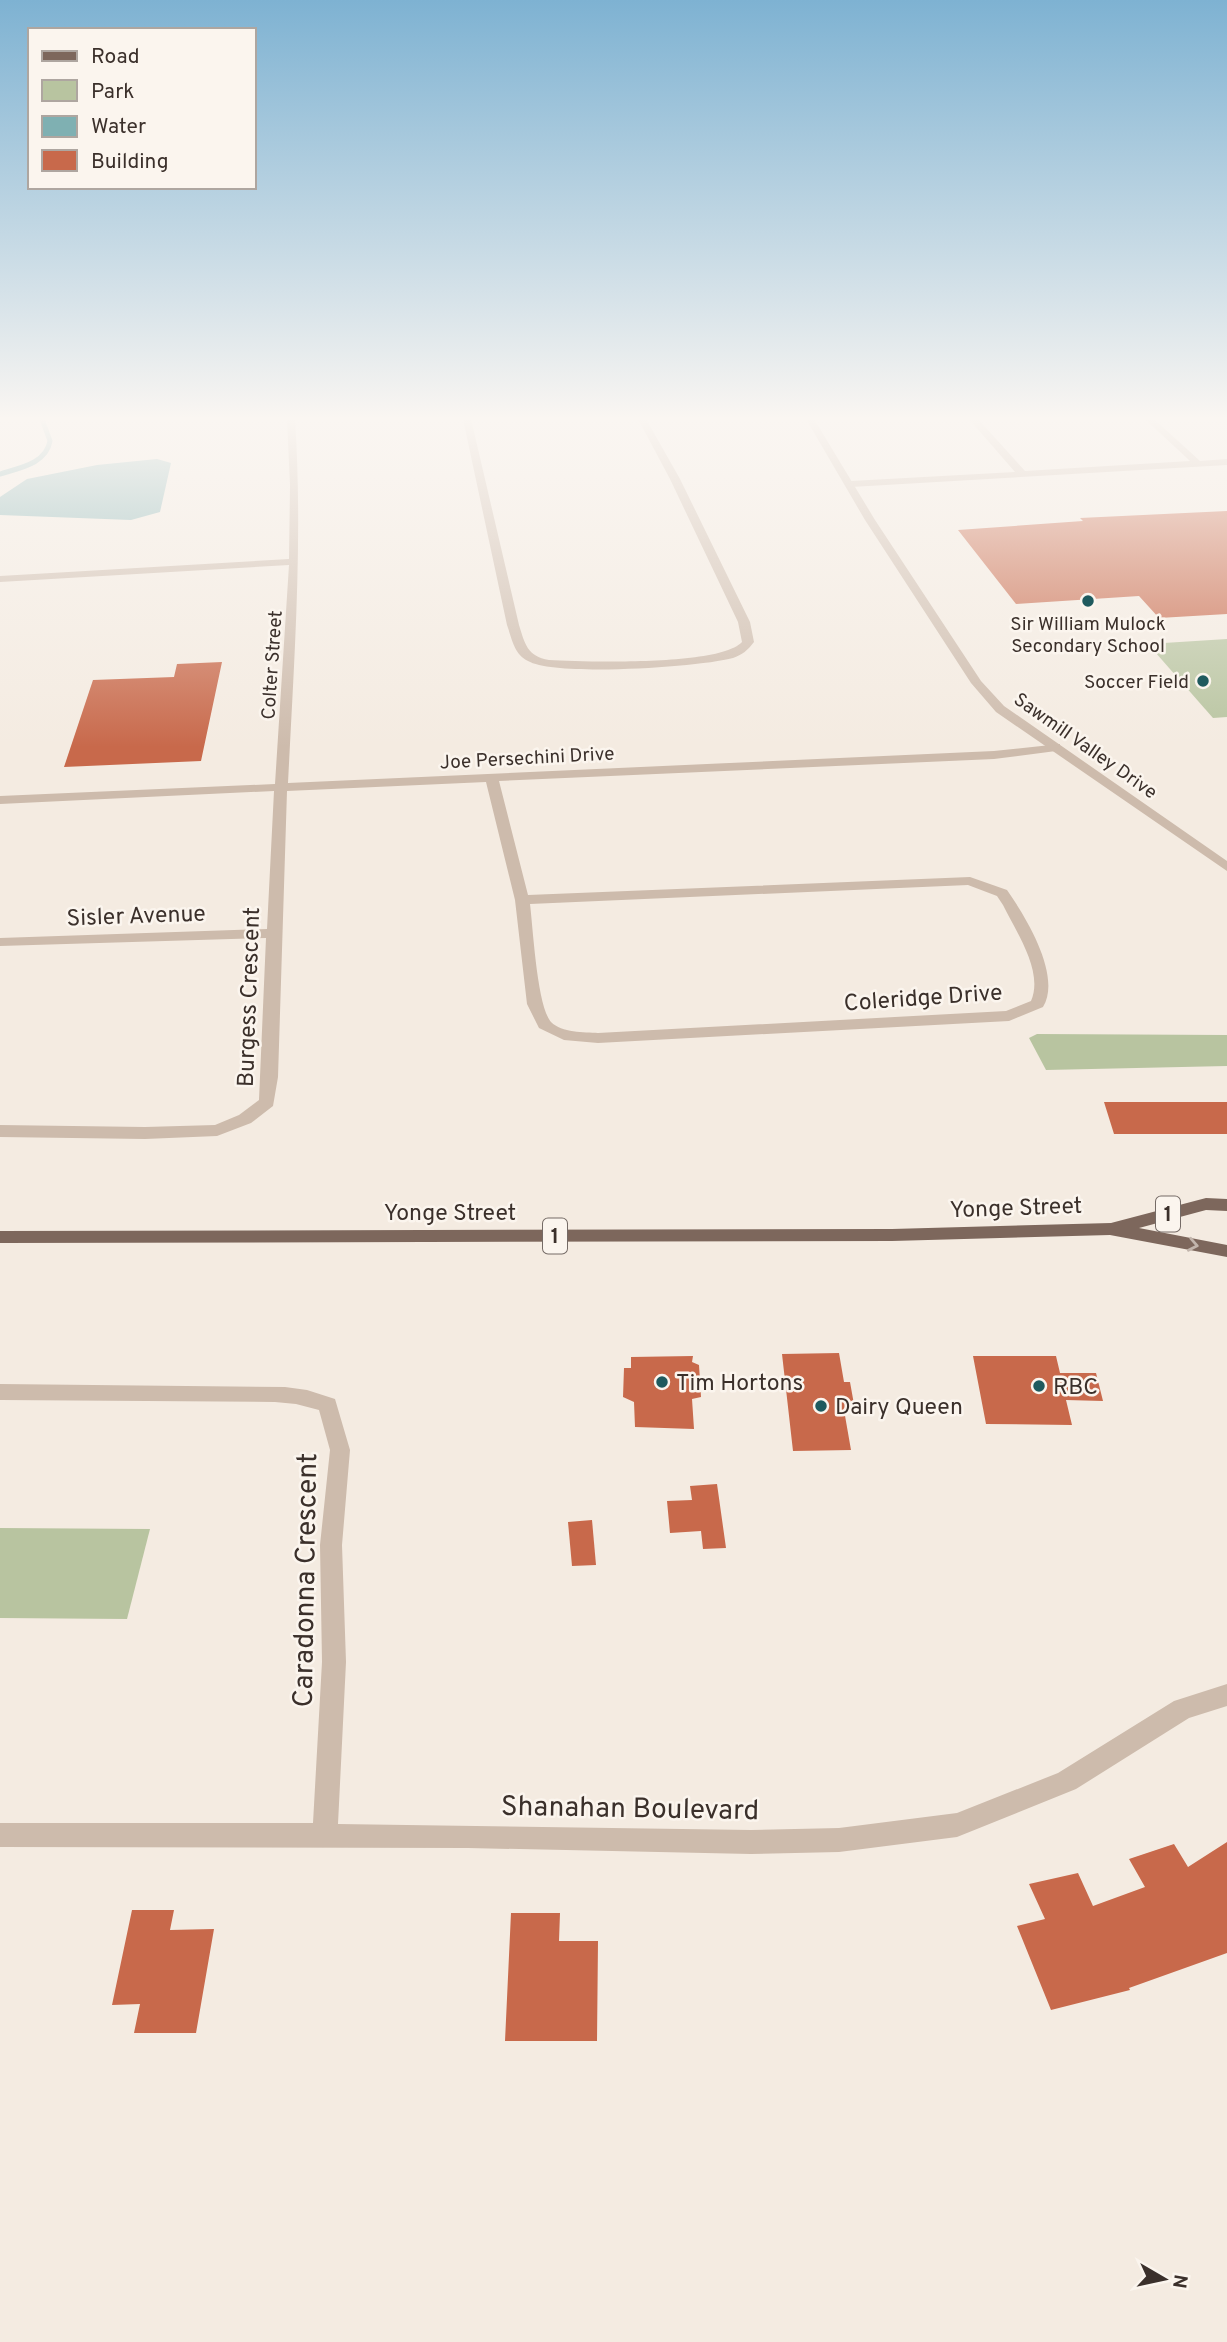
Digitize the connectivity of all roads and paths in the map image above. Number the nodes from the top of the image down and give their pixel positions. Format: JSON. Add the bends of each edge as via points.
{"nodes":[{"id":1,"x":294,"y":528,"type":"edge"},
{"id":2,"x":491,"y":528,"type":"edge"},
{"id":3,"x":699,"y":528,"type":"edge"},
{"id":4,"x":875,"y":528,"type":"edge"},
{"id":5,"x":294,"y":562,"type":"junction"},
{"id":6,"x":0,"y":579,"type":"edge"},
{"id":7,"x":1056,"y":747,"type":"junction"},
{"id":8,"x":492,"y":779,"type":"junction"},
{"id":9,"x":280,"y":787,"type":"junction"},
{"id":10,"x":0,"y":800,"type":"edge"},
{"id":11,"x":1227,"y":867,"type":"edge"},
{"id":12,"x":522,"y":900,"type":"junction"},
{"id":13,"x":274,"y":933,"type":"junction"},
{"id":14,"x":0,"y":942,"type":"edge"},
{"id":15,"x":0,"y":1131,"type":"edge"},
{"id":16,"x":1227,"y":1205,"type":"edge"},
{"id":17,"x":1110,"y":1229,"type":"junction"},
{"id":18,"x":0,"y":1237,"type":"edge"},
{"id":19,"x":1227,"y":1251,"type":"edge"},
{"id":20,"x":0,"y":1392,"type":"edge"},
{"id":21,"x":1227,"y":1695,"type":"edge"},
{"id":22,"x":0,"y":1835,"type":"edge"},
{"id":23,"x":325,"y":1836,"type":"junction"}],
"edges":[{"from":1,"to":5,"type":"street","name":"Colter Street"},
{"from":2,"to":3,"type":"street","via":[[522,652],[537,661],[554,663],[643,664],[730,656],[748,642],[744,622]]},
{"from":4,"to":7,"type":"street","name":"Sawmill Valley Drive","via":[[977,683],[1000,709]]},
{"from":5,"to":6,"type":"street"},
{"from":5,"to":9,"type":"street","name":"Colter Street"},
{"from":7,"to":8,"type":"street","name":"Joe Persechini Drive","via":[[994,755]]},
{"from":7,"to":11,"type":"street","name":"Sawmill Valley Drive"},
{"from":8,"to":9,"type":"street","name":"Joe Persechini Drive"},
{"from":8,"to":12,"type":"street","name":"Coleridge Drive"},
{"from":9,"to":10,"type":"street","name":"Joe Persechini Drive"},
{"from":9,"to":13,"type":"street","name":"Burgess Crescent"},
{"from":12,"to":12,"type":"street","name":"Coleridge Drive","via":[[535,1004],[545,1025],[564,1035],[598,1038],[1009,1016],[1038,1004],[1042,994],[1041,970],[1010,905],[1002,893],[971,881]]},
{"from":13,"to":14,"type":"street","name":"Sisler Avenue"},
{"from":13,"to":15,"type":"street","name":"Burgess Crescent","via":[[267,1102],[245,1119],[217,1130],[157,1133]]},
{"from":16,"to":17,"type":"main road","name":"Yonge Street","number":"1","via":[[1206,1204]]},
{"from":17,"to":18,"type":"main road","name":"Yonge Street","number":"1","via":[[878,1236]]},
{"from":17,"to":19,"type":"main road","name":"Yonge Street","number":"1","one_way":true},
{"from":20,"to":23,"type":"street","name":"Caradonna Crescent","via":[[278,1394],[328,1405],[340,1450],[331,1545],[334,1662]]},
{"from":21,"to":23,"type":"street","name":"Shanahan Boulevard","via":[[1182,1709],[1067,1781],[957,1825],[839,1840],[763,1842]]},
{"from":22,"to":23,"type":"street","name":"Shanahan Boulevard"}]}
